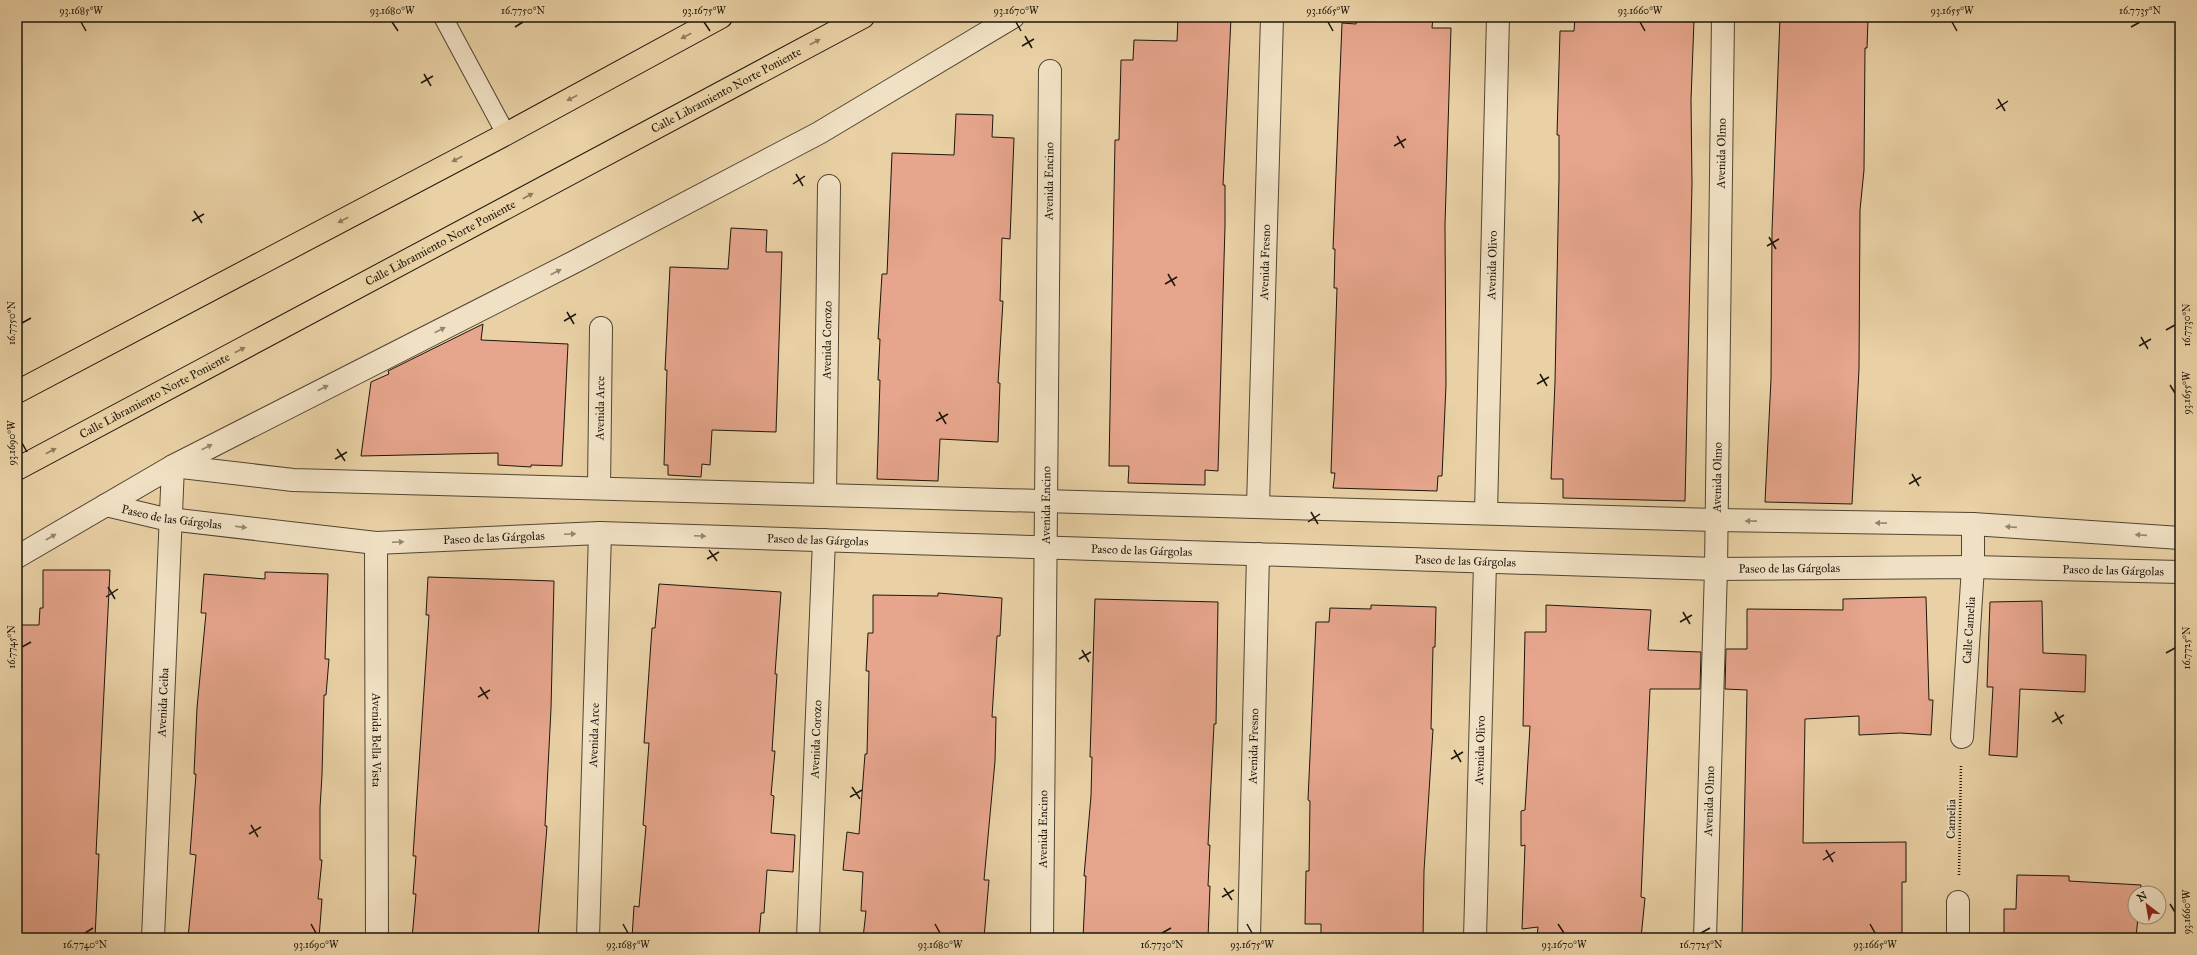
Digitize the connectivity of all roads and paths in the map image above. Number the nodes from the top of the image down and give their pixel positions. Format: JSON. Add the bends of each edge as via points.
{"nodes":[{"id":1,"x":443,"y":17,"type":"edge"},
{"id":2,"x":720,"y":17,"type":"edge"},
{"id":3,"x":863,"y":17,"type":"edge"},
{"id":4,"x":1013,"y":17,"type":"edge"},
{"id":5,"x":1272,"y":17,"type":"edge"},
{"id":6,"x":1498,"y":17,"type":"edge"},
{"id":7,"x":1723,"y":17,"type":"edge"},
{"id":8,"x":1050,"y":71,"type":"dead end"},
{"id":9,"x":506,"y":134,"type":"junction"},
{"id":10,"x":829,"y":186,"type":"dead end"},
{"id":11,"x":601,"y":328,"type":"dead end"},
{"id":12,"x":17,"y":392,"type":"edge"},
{"id":13,"x":173,"y":466,"type":"junction"},
{"id":14,"x":17,"y":469,"type":"edge"},
{"id":15,"x":599,"y":488,"type":"junction"},
{"id":16,"x":825,"y":494,"type":"junction"},
{"id":17,"x":1046,"y":501,"type":"junction"},
{"id":18,"x":106,"y":504,"type":"junction"},
{"id":19,"x":1258,"y":506,"type":"junction"},
{"id":20,"x":1486,"y":513,"type":"junction"},
{"id":21,"x":171,"y":519,"type":"junction"},
{"id":22,"x":1716,"y":520,"type":"junction"},
{"id":23,"x":1973,"y":524,"type":"junction"},
{"id":24,"x":600,"y":533,"type":"junction"},
{"id":25,"x":2180,"y":538,"type":"edge"},
{"id":26,"x":824,"y":540,"type":"junction"},
{"id":27,"x":376,"y":543,"type":"junction"},
{"id":28,"x":1046,"y":547,"type":"junction"},
{"id":29,"x":1258,"y":554,"type":"junction"},
{"id":30,"x":17,"y":557,"type":"edge"},
{"id":31,"x":1485,"y":562,"type":"junction"},
{"id":32,"x":1973,"y":567,"type":"junction"},
{"id":33,"x":1716,"y":569,"type":"junction"},
{"id":34,"x":2180,"y":572,"type":"edge"},
{"id":35,"x":1962,"y":737,"type":"joint"},
{"id":36,"x":1958,"y":902,"type":"joint"},
{"id":37,"x":153,"y":938,"type":"edge"},
{"id":38,"x":377,"y":938,"type":"edge"},
{"id":39,"x":588,"y":938,"type":"edge"},
{"id":40,"x":808,"y":938,"type":"edge"},
{"id":41,"x":1042,"y":938,"type":"edge"},
{"id":42,"x":1249,"y":938,"type":"edge"},
{"id":43,"x":1475,"y":938,"type":"edge"},
{"id":44,"x":1705,"y":938,"type":"edge"},
{"id":45,"x":1958,"y":938,"type":"edge"}],
"edges":[{"from":1,"to":9,"type":"lane"},
{"from":2,"to":9,"type":"highway","one_way":true},
{"from":14,"to":3,"type":"highway","name":"Calle Libramiento Norte Poniente","one_way":true},
{"from":13,"to":4,"type":"street","one_way":true,"via":[[576,262],[805,140]]},
{"from":5,"to":19,"type":"street","name":"Avenida Fresno"},
{"from":6,"to":20,"type":"street","name":"Avenida Olivo"},
{"from":7,"to":22,"type":"street","name":"Avenida Olmo"},
{"from":8,"to":17,"type":"street","name":"Avenida Encino"},
{"from":9,"to":12,"type":"highway","one_way":true},
{"from":10,"to":16,"type":"street","name":"Avenida Corozo"},
{"from":11,"to":15,"type":"street","name":"Avenida Arce"},
{"from":13,"to":15,"type":"street","via":[[293,480]]},
{"from":13,"to":18,"type":"street"},
{"from":13,"to":21,"type":"street","name":"Avenida Ceiba"},
{"from":15,"to":16,"type":"street"},
{"from":16,"to":17,"type":"street"},
{"from":17,"to":19,"type":"street"},
{"from":17,"to":28,"type":"street","name":"Avenida Encino"},
{"from":18,"to":21,"type":"street","name":"Paseo de las Gárgolas"},
{"from":30,"to":18,"type":"street","one_way":true},
{"from":19,"to":20,"type":"street"},
{"from":20,"to":22,"type":"street"},
{"from":21,"to":27,"type":"street","name":"Paseo de las Gárgolas","one_way":true},
{"from":21,"to":37,"type":"street","name":"Avenida Ceiba"},
{"from":23,"to":22,"type":"street","one_way":true},
{"from":22,"to":33,"type":"street","name":"Avenida Olmo"},
{"from":25,"to":23,"type":"street","one_way":true},
{"from":23,"to":32,"type":"street","name":"Calle Camelia"},
{"from":24,"to":26,"type":"street","name":"Paseo de las Gárgolas","one_way":true},
{"from":27,"to":24,"type":"street","name":"Paseo de las Gárgolas","one_way":true},
{"from":24,"to":39,"type":"street","name":"Avenida Arce"},
{"from":26,"to":28,"type":"street","name":"Paseo de las Gárgolas"},
{"from":26,"to":40,"type":"street","name":"Avenida Corozo"},
{"from":27,"to":38,"type":"street","name":"Avenida Bella Vista"},
{"from":28,"to":29,"type":"street","name":"Paseo de las Gárgolas"},
{"from":28,"to":41,"type":"street","name":"Avenida Encino"},
{"from":29,"to":31,"type":"street","name":"Paseo de las Gárgolas"},
{"from":29,"to":42,"type":"street","name":"Avenida Fresno"},
{"from":31,"to":33,"type":"street","name":"Paseo de las Gárgolas"},
{"from":31,"to":43,"type":"street","name":"Avenida Olivo"},
{"from":32,"to":33,"type":"street","name":"Paseo de las Gárgolas"},
{"from":32,"to":34,"type":"street","name":"Paseo de las Gárgolas"},
{"from":32,"to":35,"type":"street","name":"Calle Camelia"},
{"from":33,"to":44,"type":"street","name":"Avenida Olmo"},
{"from":35,"to":36,"type":"path","name":"Camelia"},
{"from":36,"to":45,"type":"street"}]}
